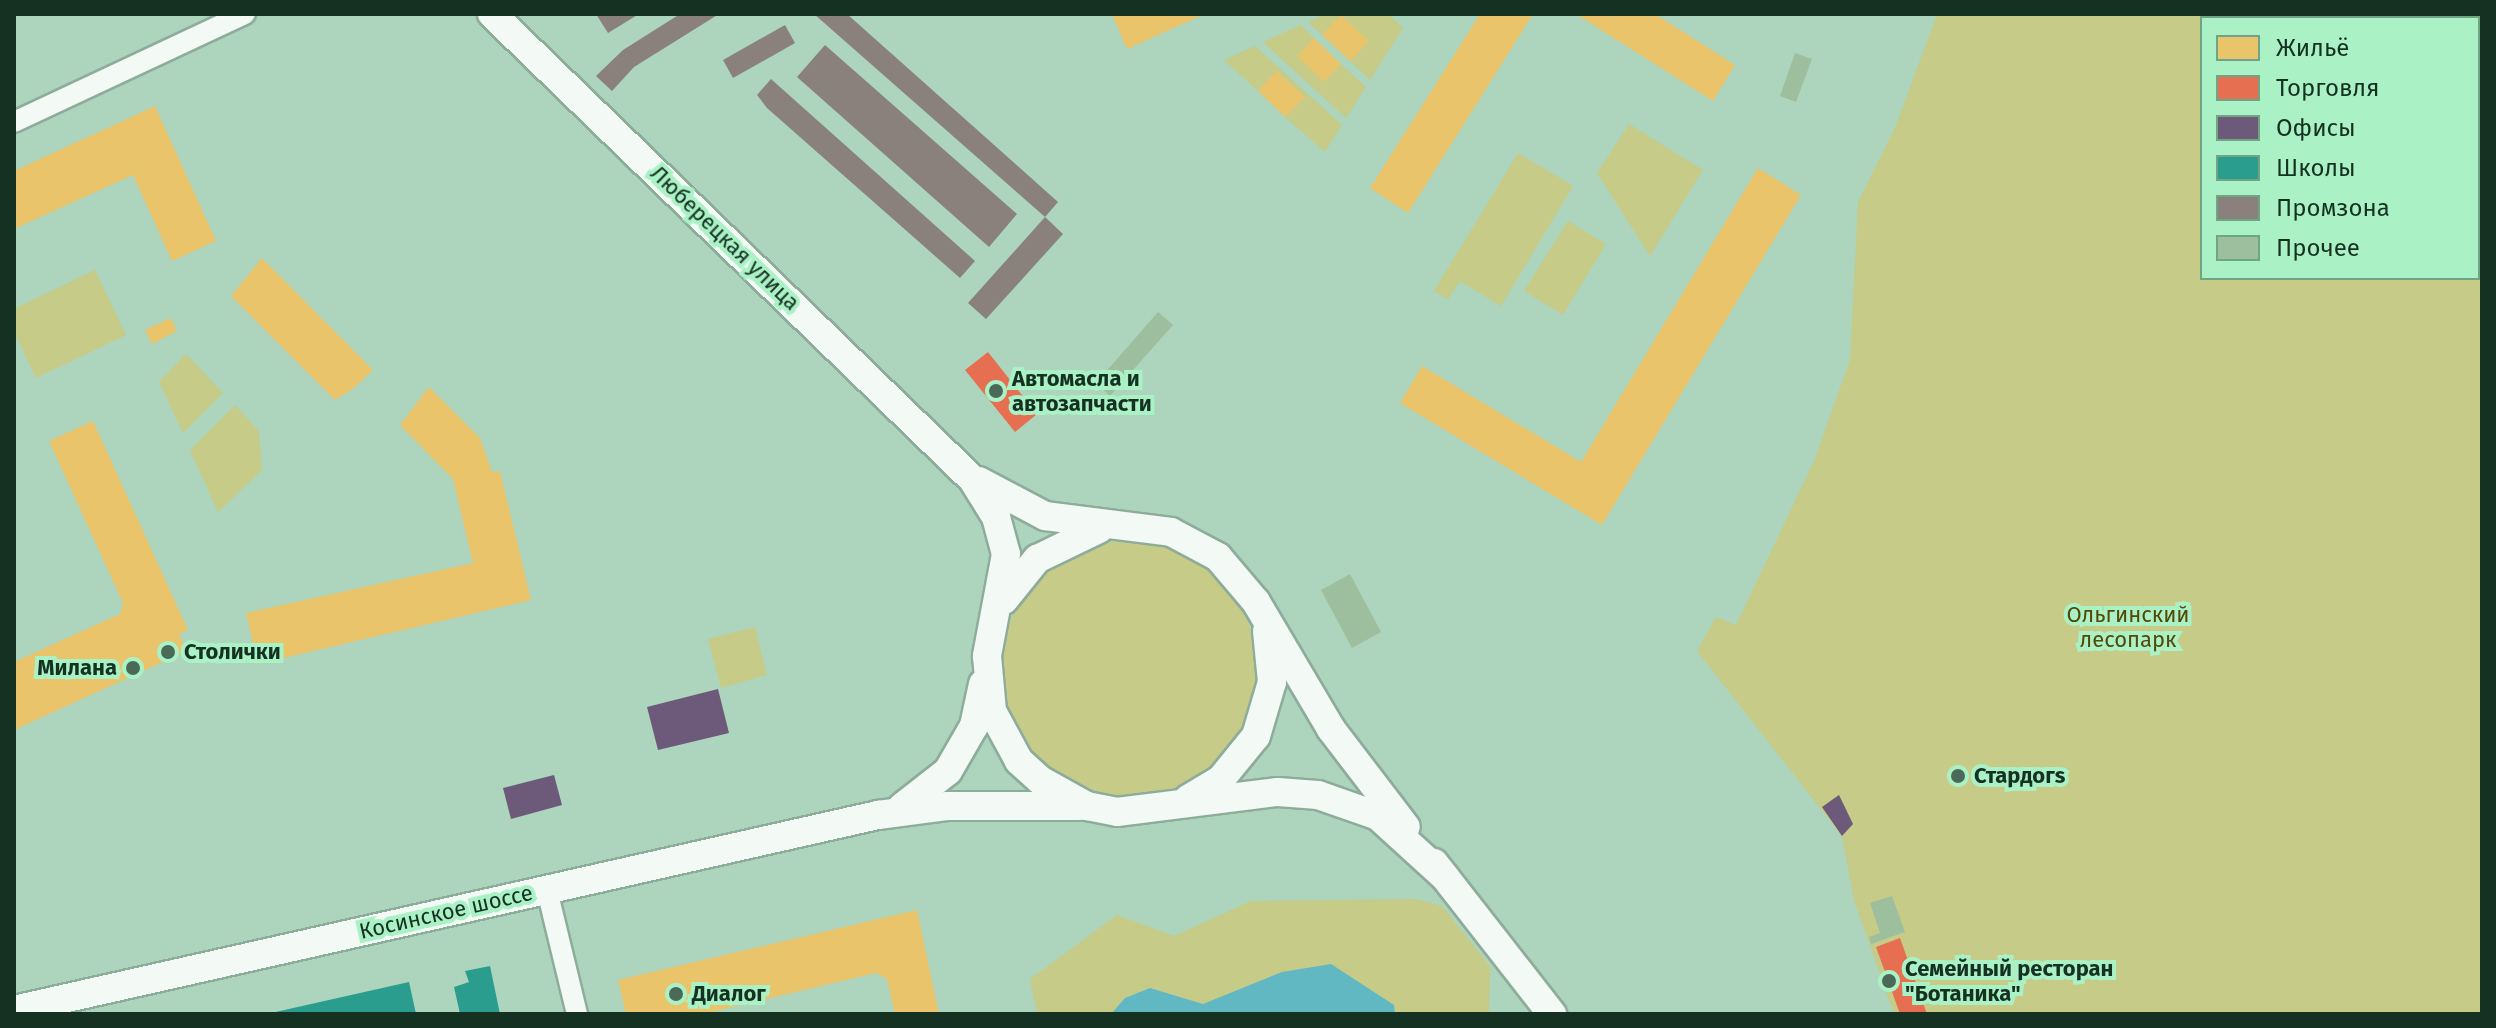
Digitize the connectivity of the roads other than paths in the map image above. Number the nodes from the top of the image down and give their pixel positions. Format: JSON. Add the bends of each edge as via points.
{"nodes":[{"id":1,"x":245,"y":14,"type":"edge"},
{"id":2,"x":492,"y":14,"type":"edge"},
{"id":3,"x":14,"y":122,"type":"edge"},
{"id":4,"x":957,"y":462,"type":"junction"},
{"id":5,"x":1116,"y":526,"type":"junction"},
{"id":6,"x":1256,"y":602,"type":"junction"},
{"id":7,"x":992,"y":628,"type":"junction"},
{"id":8,"x":987,"y":656,"type":"junction"},
{"id":9,"x":1087,"y":806,"type":"junction"},
{"id":10,"x":1172,"y":806,"type":"junction"},
{"id":11,"x":878,"y":815,"type":"junction"},
{"id":12,"x":1444,"y":876,"type":"junction"},
{"id":13,"x":547,"y":890,"type":"junction"},
{"id":14,"x":14,"y":1010,"type":"edge"},
{"id":15,"x":577,"y":1014,"type":"edge"},
{"id":16,"x":1552,"y":1014,"type":"edge"}],
"edges":[{"from":1,"to":3,"type":"street"},
{"from":2,"to":4,"type":"main road","name":"Люберецкая улица"},
{"from":4,"to":5,"type":"main road","via":[[1023,507],[1068,523]]},
{"from":4,"to":7,"type":"main road","via":[[1003,536],[1006,574]]},
{"from":5,"to":6,"type":"main road","via":[[1195,542],[1239,577]]},
{"from":5,"to":7,"type":"main road","via":[[1062,542],[1037,559]]},
{"from":6,"to":10,"type":"main road","via":[[1272,653],[1266,711],[1221,779]]},
{"from":6,"to":12,"type":"main road","via":[[1331,729]]},
{"from":7,"to":8,"type":"main road"},
{"from":8,"to":9,"type":"main road","via":[[992,711],[1019,761]]},
{"from":8,"to":11,"type":"main road","name":"Косинское шоссе","via":[[974,726],[948,771],[919,798]]},
{"from":9,"to":10,"type":"main road","via":[[1130,812]]},
{"from":9,"to":11,"type":"main road","name":"Косинское шоссе","via":[[948,806]]},
{"from":10,"to":12,"type":"main road","via":[[1318,795],[1378,816]]},
{"from":11,"to":13,"type":"main road","name":"Косинское шоссе"},
{"from":12,"to":16,"type":"main road"},
{"from":13,"to":14,"type":"main road","name":"Косинское шоссе"},
{"from":13,"to":15,"type":"street"}]}
